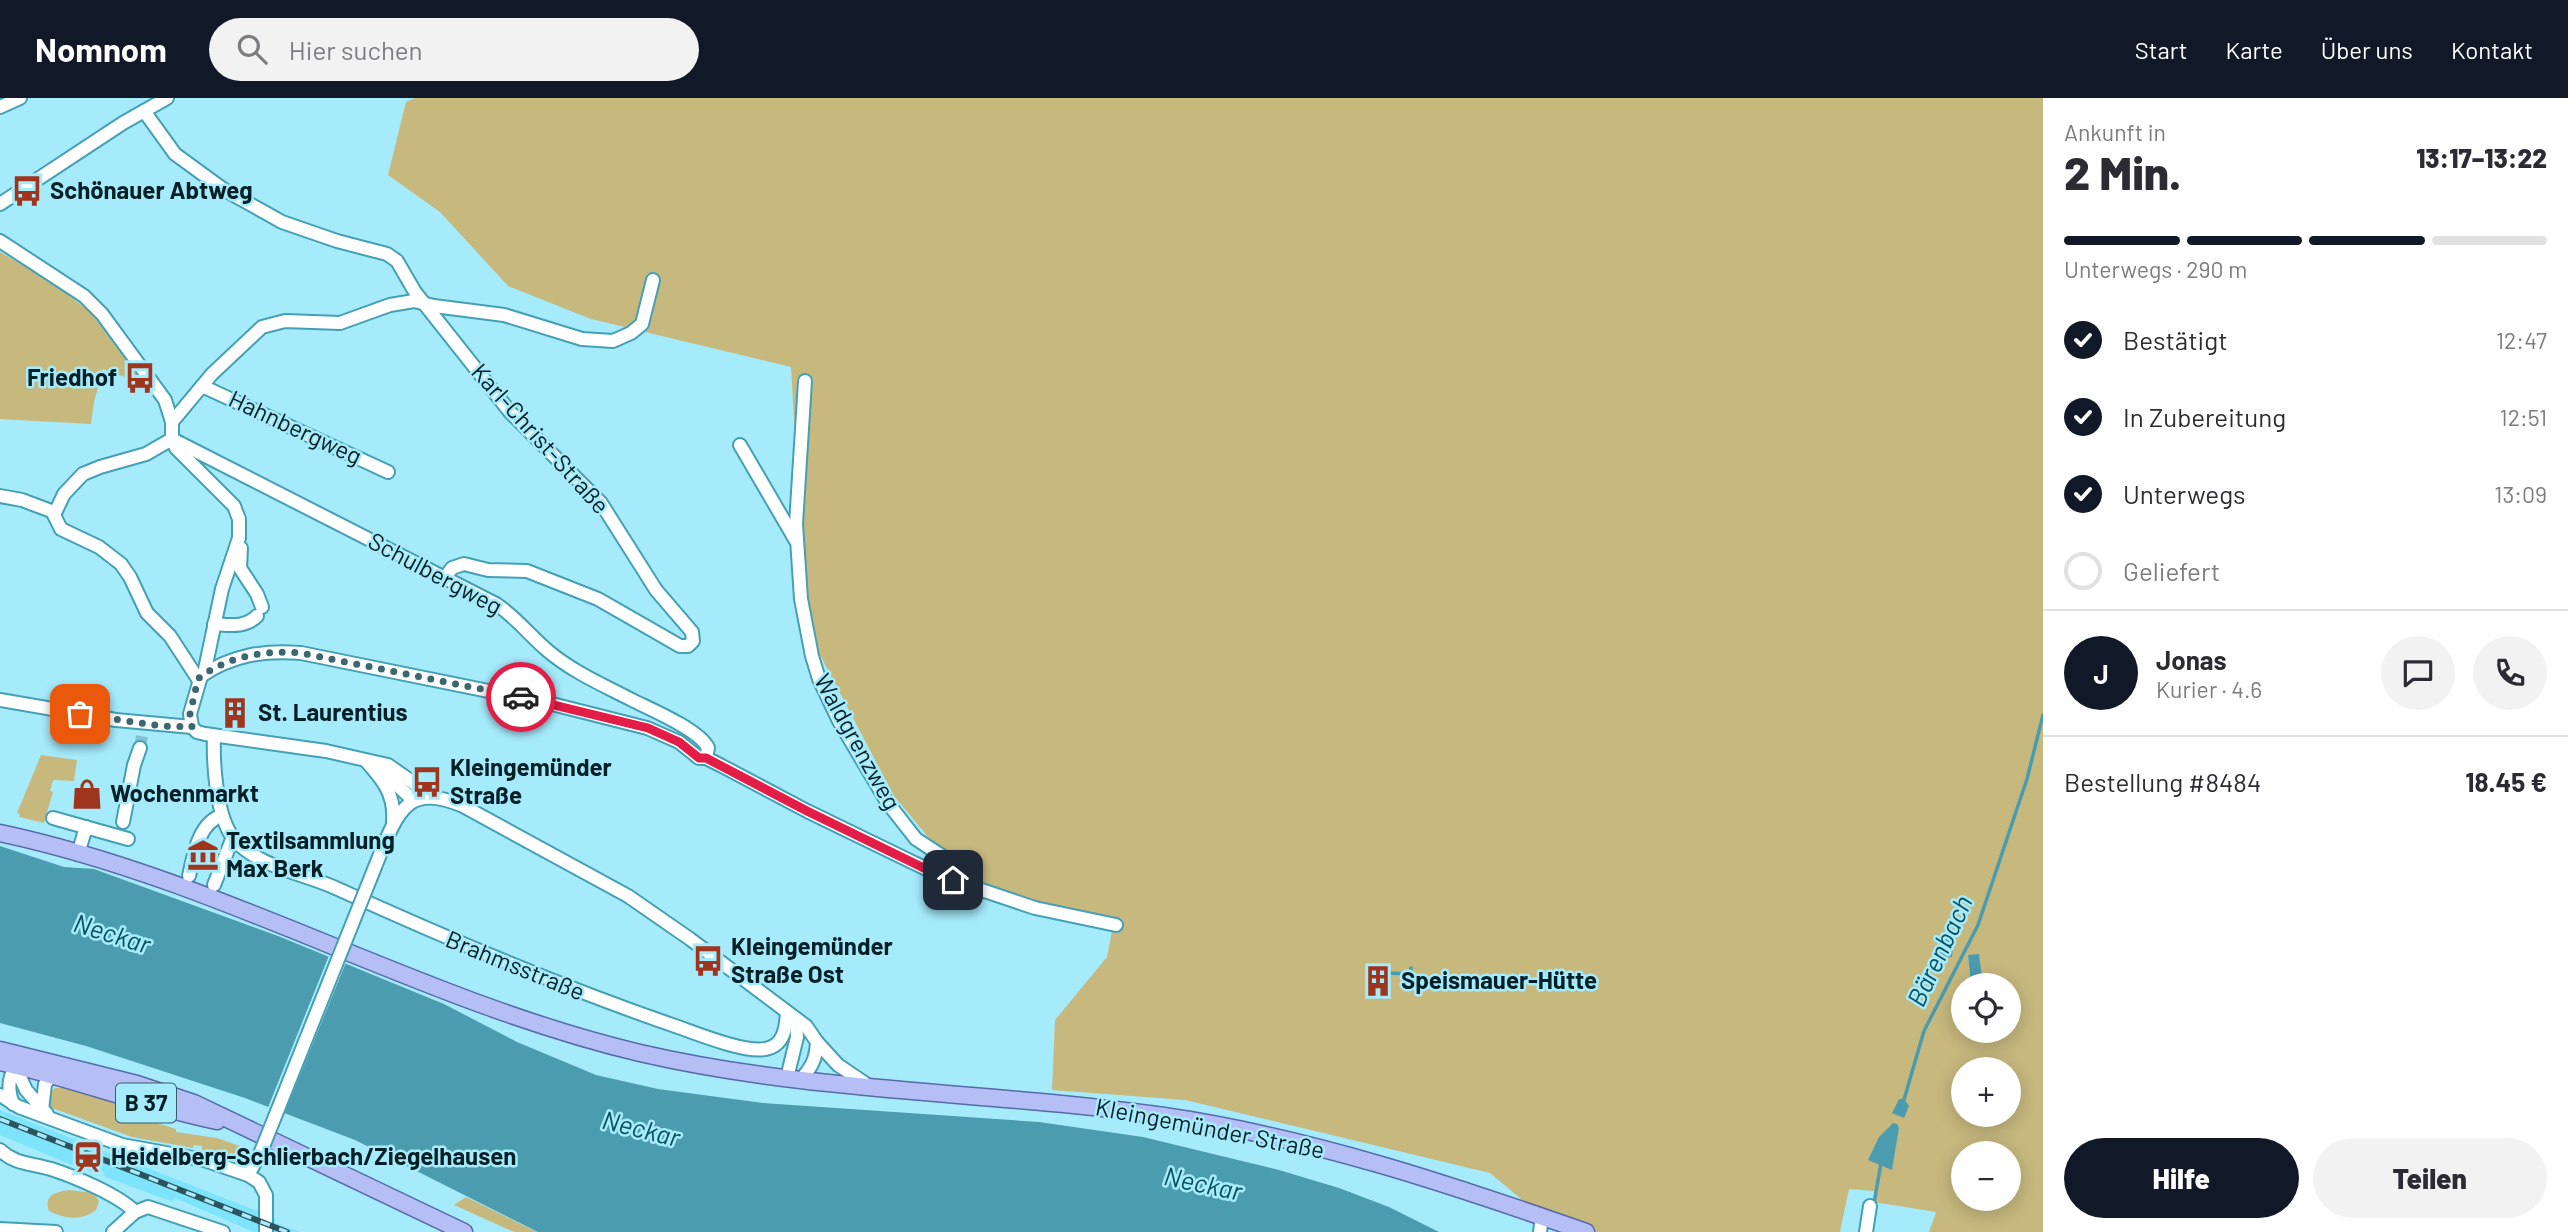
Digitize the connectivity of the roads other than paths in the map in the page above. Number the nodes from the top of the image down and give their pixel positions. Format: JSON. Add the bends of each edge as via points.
{"nodes":[{"id":1,"x":20,"y":98,"type":"edge"},
{"id":2,"x":167,"y":98,"type":"edge"},
{"id":3,"x":0,"y":107,"type":"edge"},
{"id":4,"x":144,"y":111,"type":"junction"},
{"id":5,"x":0,"y":204,"type":"edge"},
{"id":6,"x":0,"y":241,"type":"edge"},
{"id":7,"x":653,"y":280,"type":"dead end"},
{"id":8,"x":423,"y":303,"type":"junction"},
{"id":9,"x":805,"y":381,"type":"dead end"},
{"id":10,"x":202,"y":386,"type":"junction"},
{"id":11,"x":172,"y":422,"type":"junction"},
{"id":12,"x":172,"y":439,"type":"junction"},
{"id":13,"x":740,"y":444,"type":"dead end"},
{"id":14,"x":388,"y":472,"type":"dead end"},
{"id":15,"x":0,"y":496,"type":"edge"},
{"id":16,"x":54,"y":512,"type":"junction"},
{"id":17,"x":239,"y":538,"type":"junction"},
{"id":18,"x":798,"y":545,"type":"junction"},
{"id":19,"x":445,"y":578,"type":"junction"},
{"id":20,"x":215,"y":624,"type":"junction"},
{"id":21,"x":201,"y":676,"type":"junction"},
{"id":22,"x":0,"y":700,"type":"edge"},
{"id":23,"x":192,"y":727,"type":"junction"},
{"id":24,"x":214,"y":736,"type":"junction"},
{"id":25,"x":140,"y":748,"type":"tunnel mouth"},
{"id":26,"x":706,"y":758,"type":"junction"},
{"id":27,"x":365,"y":760,"type":"junction"},
{"id":28,"x":419,"y":799,"type":"junction"},
{"id":29,"x":222,"y":815,"type":"junction"},
{"id":30,"x":53,"y":818,"type":"dead end"},
{"id":31,"x":123,"y":822,"type":"dead end"},
{"id":32,"x":393,"y":825,"type":"junction"},
{"id":33,"x":86,"y":827,"type":"junction"},
{"id":34,"x":0,"y":833,"type":"edge"},
{"id":35,"x":233,"y":837,"type":"junction"},
{"id":36,"x":128,"y":839,"type":"dead end"},
{"id":37,"x":78,"y":854,"type":"junction"},
{"id":38,"x":189,"y":876,"type":"dead end"},
{"id":39,"x":943,"y":877,"type":"junction"},
{"id":40,"x":214,"y":885,"type":"dead end"},
{"id":41,"x":1116,"y":925,"type":"dead end"},
{"id":42,"x":792,"y":1016,"type":"junction"},
{"id":43,"x":817,"y":1042,"type":"junction"},
{"id":44,"x":0,"y":1050,"type":"edge"},
{"id":45,"x":11,"y":1061,"type":"edge"},
{"id":46,"x":52,"y":1075,"type":"junction"},
{"id":47,"x":794,"y":1078,"type":"junction"},
{"id":48,"x":869,"y":1086,"type":"junction"},
{"id":49,"x":0,"y":1095,"type":"edge"},
{"id":50,"x":13,"y":1104,"type":"junction"},
{"id":51,"x":47,"y":1114,"type":"junction"},
{"id":52,"x":240,"y":1126,"type":"junction"},
{"id":53,"x":0,"y":1150,"type":"edge"},
{"id":54,"x":248,"y":1175,"type":"junction"},
{"id":55,"x":1870,"y":1206,"type":"dead end"},
{"id":56,"x":135,"y":1212,"type":"junction"},
{"id":57,"x":1541,"y":1224,"type":"edge"},
{"id":58,"x":0,"y":1229,"type":"edge"},
{"id":59,"x":56,"y":1232,"type":"edge"},
{"id":60,"x":113,"y":1232,"type":"edge"},
{"id":61,"x":223,"y":1232,"type":"edge"},
{"id":62,"x":266,"y":1232,"type":"edge"},
{"id":63,"x":464,"y":1232,"type":"edge"},
{"id":64,"x":1586,"y":1232,"type":"edge"},
{"id":65,"x":1866,"y":1232,"type":"edge"}],
"edges":[{"from":1,"to":3,"type":"street"},
{"from":2,"to":4,"type":"street"},
{"from":4,"to":5,"type":"street"},
{"from":4,"to":8,"type":"street","name":"Karl-Christ-Straße","via":[[175,154],[223,189],[294,226],[392,257]]},
{"from":6,"to":11,"type":"street","via":[[89,301],[163,395]]},
{"from":7,"to":8,"type":"street","name":"Hahnbergweg","via":[[642,324],[614,341],[582,340],[504,316]]},
{"from":8,"to":10,"type":"street","name":"Hahnbergweg","via":[[390,305],[340,323],[265,325]]},
{"from":8,"to":19,"type":"street","name":"Karl-Christ-Straße","via":[[515,417],[601,503],[656,590],[692,632],[693,641],[688,646],[676,644],[598,599],[527,571],[459,565]]},
{"from":9,"to":18,"type":"street","name":"Waldgrenzweg"},
{"from":10,"to":11,"type":"street","name":"Hahnbergweg"},
{"from":10,"to":14,"type":"street","name":"Hahnbergweg"},
{"from":11,"to":12,"type":"street"},
{"from":12,"to":16,"type":"street","via":[[141,456],[86,472]]},
{"from":12,"to":17,"type":"street","via":[[236,508]]},
{"from":12,"to":19,"type":"street","name":"Schulbergweg"},
{"from":13,"to":18,"type":"street","name":"Waldgrenzweg"},
{"from":15,"to":16,"type":"street"},
{"from":16,"to":21,"type":"street","via":[[61,529],[99,547],[121,564],[147,613]]},
{"from":17,"to":20,"type":"street"},
{"from":17,"to":20,"type":"street","via":[[240,568],[257,594],[259,611],[248,623]]},
{"from":18,"to":39,"type":"street","name":"Waldgrenzweg","via":[[801,598],[819,679],[895,813],[916,839],[945,858]]},
{"from":19,"to":26,"type":"street","name":"Schulbergweg","via":[[507,611],[568,666],[700,738],[708,746]]},
{"from":20,"to":21,"type":"street"},
{"from":21,"to":23,"type":"street","via":[[190,714]]},
{"from":21,"to":26,"type":"street","via":[[256,653],[301,653],[608,717],[656,731]]},
{"from":22,"to":23,"type":"street","name":"Kleingemünder Straße","via":[[144,727]]},
{"from":23,"to":24,"type":"street","name":"Kleingemünder Straße"},
{"from":24,"to":27,"type":"street","name":"Kleingemünder Straße"},
{"from":24,"to":29,"type":"street","name":"Brahmsstraße"},
{"from":25,"to":31,"type":"street"},
{"from":26,"to":39,"type":"street"},
{"from":27,"to":28,"type":"street","name":"Kleingemünder Straße"},
{"from":27,"to":32,"type":"street","via":[[391,794]]},
{"from":28,"to":32,"type":"street","via":[[399,813]]},
{"from":28,"to":42,"type":"street","name":"Kleingemünder Straße","via":[[445,800],[463,807],[628,896]]},
{"from":29,"to":35,"type":"street","name":"Brahmsstraße"},
{"from":29,"to":38,"type":"street","via":[[207,825],[200,837]]},
{"from":30,"to":33,"type":"street"},
{"from":32,"to":54,"type":"street","bridge":true},
{"from":33,"to":36,"type":"street"},
{"from":33,"to":37,"type":"street"},
{"from":34,"to":37,"type":"main road","name":"Kleingemünder Straße"},
{"from":35,"to":40,"type":"street"},
{"from":35,"to":42,"type":"street","name":"Brahmsstraße","via":[[252,855],[464,946],[566,988],[720,1041],[765,1049],[779,1043]]},
{"from":37,"to":47,"type":"main road","name":"Kleingemünder Straße","via":[[200,894],[539,1024],[666,1058]]},
{"from":39,"to":41,"type":"street","via":[[1035,908]]},
{"from":42,"to":43,"type":"street","name":"Kleingemünder Straße"},
{"from":42,"to":47,"type":"street","via":[[797,1037]]},
{"from":43,"to":47,"type":"street","via":[[812,1066]]},
{"from":43,"to":48,"type":"street","name":"Kleingemünder Straße","via":[[838,1065]]},
{"from":44,"to":45,"type":"main road","number":"B 37"},
{"from":45,"to":46,"type":"main road","number":"B 37"},
{"from":45,"to":50,"type":"street","via":[[8,1090]]},
{"from":45,"to":51,"type":"street","via":[[26,1090]]},
{"from":45,"to":52,"type":"main road","number":"B 37","via":[[137,1084],[194,1102]]},
{"from":46,"to":51,"type":"street","via":[[45,1084]]},
{"from":46,"to":52,"type":"main road","number":"B 37","via":[[182,1114]]},
{"from":47,"to":48,"type":"main road","name":"Kleingemünder Straße"},
{"from":48,"to":57,"type":"main road","name":"Kleingemünder Straße","via":[[1168,1116],[1304,1144],[1426,1179]]},
{"from":49,"to":50,"type":"street"},
{"from":50,"to":51,"type":"street"},
{"from":51,"to":54,"type":"street","via":[[122,1145],[204,1160]]},
{"from":52,"to":63,"type":"main road","number":"B 37"},
{"from":53,"to":56,"type":"street","via":[[17,1162],[57,1171],[119,1199]]},
{"from":54,"to":62,"type":"street","via":[[266,1195]]},
{"from":55,"to":65,"type":"street"},
{"from":56,"to":60,"type":"street"},
{"from":56,"to":61,"type":"street","via":[[152,1207]]},
{"from":57,"to":64,"type":"main road","name":"Kleingemünder Straße"},
{"from":58,"to":59,"type":"street"}]}
